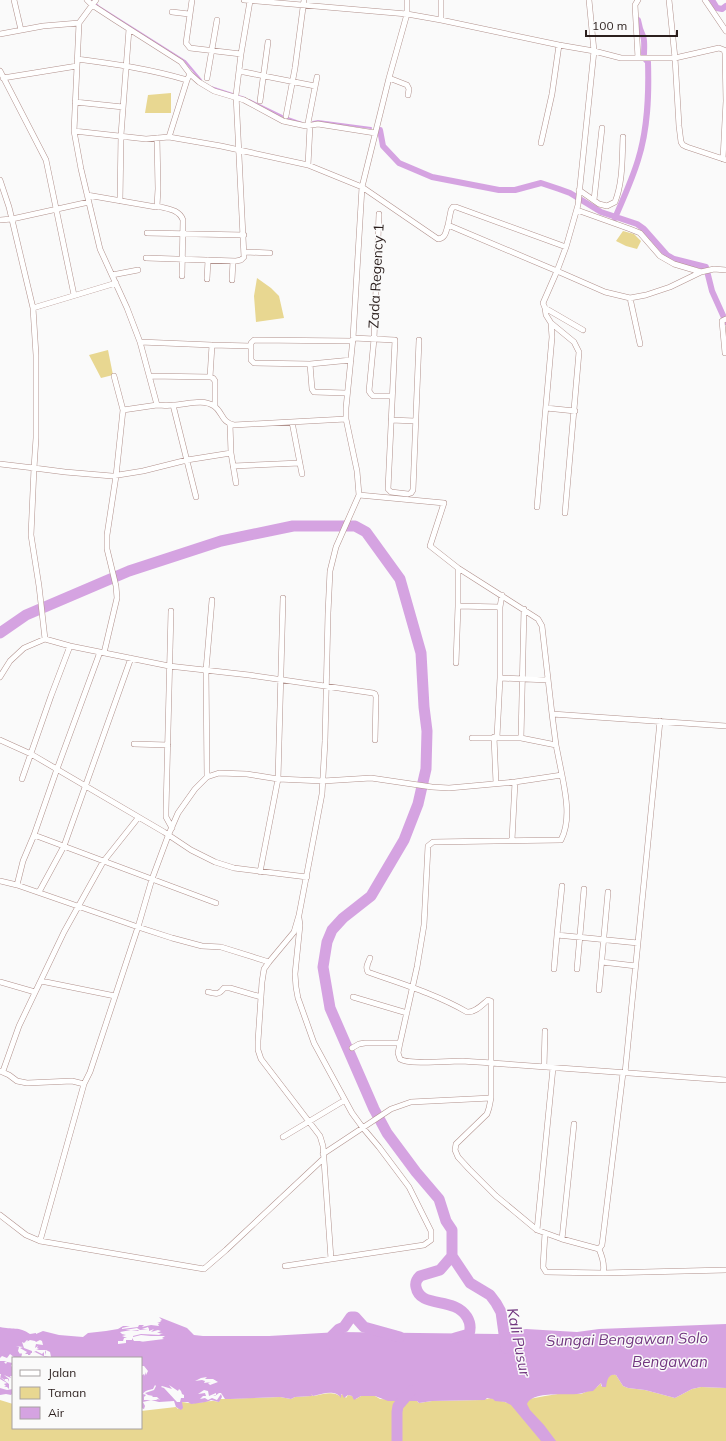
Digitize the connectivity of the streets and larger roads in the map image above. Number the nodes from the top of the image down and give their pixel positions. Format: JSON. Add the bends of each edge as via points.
{"nodes":[{"id":1,"x":14,"y":0,"type":"edge"},
{"id":2,"x":87,"y":0,"type":"edge"},
{"id":3,"x":192,"y":0,"type":"edge"},
{"id":4,"x":250,"y":0,"type":"edge"},
{"id":5,"x":407,"y":0,"type":"edge"},
{"id":6,"x":441,"y":0,"type":"edge"},
{"id":7,"x":589,"y":0,"type":"edge"},
{"id":8,"x":669,"y":0,"type":"edge"},
{"id":9,"x":705,"y":0,"type":"edge"},
{"id":10,"x":94,"y":2,"type":"edge"},
{"id":11,"x":637,"y":2,"type":"edge"},
{"id":12,"x":304,"y":3,"type":"edge"},
{"id":13,"x":172,"y":12,"type":"dead end"},
{"id":14,"x":189,"y":14,"type":"junction"},
{"id":15,"x":407,"y":14,"type":"junction"},
{"id":16,"x":217,"y":20,"type":"dead end"},
{"id":17,"x":441,"y":20,"type":"junction"},
{"id":18,"x":79,"y":23,"type":"junction"},
{"id":19,"x":129,"y":29,"type":"junction"},
{"id":20,"x":21,"y":30,"type":"junction"},
{"id":21,"x":726,"y":31,"type":"edge"},
{"id":22,"x":0,"y":34,"type":"edge"},
{"id":23,"x":268,"y":42,"type":"dead end"},
{"id":24,"x":559,"y":45,"type":"junction"},
{"id":25,"x":725,"y":49,"type":"edge"},
{"id":26,"x":212,"y":50,"type":"junction"},
{"id":27,"x":594,"y":50,"type":"junction"},
{"id":28,"x":241,"y":54,"type":"junction"},
{"id":29,"x":638,"y":58,"type":"junction"},
{"id":30,"x":675,"y":58,"type":"junction"},
{"id":31,"x":78,"y":59,"type":"junction"},
{"id":32,"x":126,"y":65,"type":"junction"},
{"id":33,"x":77,"y":66,"type":"junction"},
{"id":34,"x":0,"y":71,"type":"edge"},
{"id":35,"x":239,"y":71,"type":"junction"},
{"id":36,"x":190,"y":74,"type":"junction"},
{"id":37,"x":263,"y":75,"type":"junction"},
{"id":38,"x":317,"y":77,"type":"dead end"},
{"id":39,"x":3,"y":78,"type":"junction"},
{"id":40,"x":207,"y":78,"type":"dead end"},
{"id":41,"x":389,"y":78,"type":"junction"},
{"id":42,"x":187,"y":80,"type":"junction"},
{"id":43,"x":292,"y":82,"type":"junction"},
{"id":44,"x":315,"y":86,"type":"junction"},
{"id":45,"x":236,"y":94,"type":"junction"},
{"id":46,"x":408,"y":95,"type":"dead end"},
{"id":47,"x":260,"y":101,"type":"dead end"},
{"id":48,"x":726,"y":101,"type":"edge"},
{"id":49,"x":75,"y":102,"type":"junction"},
{"id":50,"x":123,"y":107,"type":"junction"},
{"id":51,"x":286,"y":116,"type":"dead end"},
{"id":52,"x":309,"y":124,"type":"junction"},
{"id":53,"x":602,"y":128,"type":"dead end"},
{"id":54,"x":74,"y":131,"type":"junction"},
{"id":55,"x":375,"y":133,"type":"junction"},
{"id":56,"x":121,"y":135,"type":"junction"},
{"id":57,"x":169,"y":137,"type":"junction"},
{"id":58,"x":623,"y":137,"type":"dead end"},
{"id":59,"x":157,"y":138,"type":"junction"},
{"id":60,"x":541,"y":143,"type":"dead end"},
{"id":61,"x":239,"y":150,"type":"junction"},
{"id":62,"x":725,"y":160,"type":"edge"},
{"id":63,"x":308,"y":165,"type":"junction"},
{"id":64,"x":0,"y":180,"type":"edge"},
{"id":65,"x":362,"y":187,"type":"junction"},
{"id":66,"x":579,"y":190,"type":"junction"},
{"id":67,"x":87,"y":195,"type":"junction"},
{"id":68,"x":594,"y":200,"type":"junction"},
{"id":69,"x":120,"y":201,"type":"junction"},
{"id":70,"x":89,"y":202,"type":"junction"},
{"id":71,"x":157,"y":206,"type":"junction"},
{"id":72,"x":578,"y":208,"type":"junction"},
{"id":73,"x":56,"y":210,"type":"junction"},
{"id":74,"x":379,"y":214,"type":"dead end"},
{"id":75,"x":12,"y":219,"type":"junction"},
{"id":76,"x":0,"y":220,"type":"edge"},
{"id":77,"x":448,"y":225,"type":"junction"},
{"id":78,"x":147,"y":233,"type":"dead end"},
{"id":79,"x":183,"y":233,"type":"junction"},
{"id":80,"x":244,"y":235,"type":"junction"},
{"id":81,"x":566,"y":247,"type":"junction"},
{"id":82,"x":245,"y":252,"type":"junction"},
{"id":83,"x":270,"y":253,"type":"dead end"},
{"id":84,"x":146,"y":258,"type":"dead end"},
{"id":85,"x":183,"y":259,"type":"junction"},
{"id":86,"x":208,"y":260,"type":"junction"},
{"id":87,"x":233,"y":261,"type":"junction"},
{"id":88,"x":138,"y":270,"type":"dead end"},
{"id":89,"x":557,"y":270,"type":"junction"},
{"id":90,"x":726,"y":270,"type":"edge"},
{"id":91,"x":704,"y":271,"type":"junction"},
{"id":92,"x":112,"y":274,"type":"junction"},
{"id":93,"x":182,"y":276,"type":"dead end"},
{"id":94,"x":207,"y":279,"type":"dead end"},
{"id":95,"x":232,"y":280,"type":"dead end"},
{"id":96,"x":116,"y":283,"type":"junction"},
{"id":97,"x":74,"y":295,"type":"junction"},
{"id":98,"x":630,"y":298,"type":"junction"},
{"id":99,"x":33,"y":308,"type":"junction"},
{"id":100,"x":545,"y":308,"type":"junction"},
{"id":101,"x":724,"y":320,"type":"edge"},
{"id":102,"x":551,"y":323,"type":"junction"},
{"id":103,"x":583,"y":330,"type":"dead end"},
{"id":104,"x":353,"y":339,"type":"junction"},
{"id":105,"x":374,"y":339,"type":"junction"},
{"id":106,"x":419,"y":340,"type":"dead end"},
{"id":107,"x":140,"y":342,"type":"junction"},
{"id":108,"x":640,"y":344,"type":"dead end"},
{"id":109,"x":212,"y":345,"type":"junction"},
{"id":110,"x":251,"y":346,"type":"junction"},
{"id":111,"x":725,"y":353,"type":"dead end"},
{"id":112,"x":352,"y":360,"type":"junction"},
{"id":113,"x":310,"y":364,"type":"junction"},
{"id":114,"x":114,"y":376,"type":"dead end"},
{"id":115,"x":150,"y":376,"type":"junction"},
{"id":116,"x":210,"y":377,"type":"junction"},
{"id":117,"x":346,"y":393,"type":"junction"},
{"id":118,"x":392,"y":396,"type":"junction"},
{"id":119,"x":157,"y":405,"type":"junction"},
{"id":120,"x":173,"y":406,"type":"junction"},
{"id":121,"x":215,"y":406,"type":"junction"},
{"id":122,"x":546,"y":408,"type":"junction"},
{"id":123,"x":123,"y":410,"type":"junction"},
{"id":124,"x":575,"y":411,"type":"junction"},
{"id":125,"x":346,"y":419,"type":"junction"},
{"id":126,"x":391,"y":420,"type":"junction"},
{"id":127,"x":415,"y":421,"type":"junction"},
{"id":128,"x":292,"y":422,"type":"junction"},
{"id":129,"x":230,"y":424,"type":"junction"},
{"id":130,"x":231,"y":452,"type":"junction"},
{"id":131,"x":187,"y":460,"type":"junction"},
{"id":132,"x":300,"y":463,"type":"junction"},
{"id":133,"x":0,"y":464,"type":"edge"},
{"id":134,"x":233,"y":466,"type":"junction"},
{"id":135,"x":34,"y":468,"type":"junction"},
{"id":136,"x":302,"y":474,"type":"dead end"},
{"id":137,"x":116,"y":476,"type":"junction"},
{"id":138,"x":236,"y":483,"type":"dead end"},
{"id":139,"x":359,"y":495,"type":"junction"},
{"id":140,"x":196,"y":497,"type":"dead end"},
{"id":141,"x":537,"y":507,"type":"dead end"},
{"id":142,"x":565,"y":513,"type":"dead end"},
{"id":143,"x":458,"y":568,"type":"junction"},
{"id":144,"x":502,"y":595,"type":"junction"},
{"id":145,"x":283,"y":598,"type":"dead end"},
{"id":146,"x":212,"y":600,"type":"dead end"},
{"id":147,"x":458,"y":606,"type":"junction"},
{"id":148,"x":500,"y":607,"type":"junction"},
{"id":149,"x":524,"y":609,"type":"junction"},
{"id":150,"x":171,"y":611,"type":"dead end"},
{"id":151,"x":45,"y":639,"type":"junction"},
{"id":152,"x":70,"y":646,"type":"junction"},
{"id":153,"x":102,"y":652,"type":"junction"},
{"id":154,"x":131,"y":658,"type":"junction"},
{"id":155,"x":456,"y":663,"type":"dead end"},
{"id":156,"x":169,"y":666,"type":"junction"},
{"id":157,"x":206,"y":670,"type":"junction"},
{"id":158,"x":0,"y":677,"type":"edge"},
{"id":159,"x":500,"y":678,"type":"junction"},
{"id":160,"x":522,"y":679,"type":"junction"},
{"id":161,"x":282,"y":680,"type":"junction"},
{"id":162,"x":548,"y":680,"type":"junction"},
{"id":163,"x":327,"y":687,"type":"junction"},
{"id":164,"x":552,"y":714,"type":"junction"},
{"id":165,"x":660,"y":721,"type":"junction"},
{"id":166,"x":726,"y":726,"type":"edge"},
{"id":167,"x":496,"y":737,"type":"junction"},
{"id":168,"x":472,"y":738,"type":"dead end"},
{"id":169,"x":521,"y":738,"type":"junction"},
{"id":170,"x":0,"y":740,"type":"edge"},
{"id":171,"x":375,"y":740,"type":"dead end"},
{"id":172,"x":134,"y":744,"type":"dead end"},
{"id":173,"x":168,"y":745,"type":"junction"},
{"id":174,"x":556,"y":745,"type":"junction"},
{"id":175,"x":31,"y":754,"type":"junction"},
{"id":176,"x":57,"y":769,"type":"junction"},
{"id":177,"x":562,"y":775,"type":"junction"},
{"id":178,"x":207,"y":777,"type":"junction"},
{"id":179,"x":22,"y":779,"type":"dead end"},
{"id":180,"x":278,"y":779,"type":"junction"},
{"id":181,"x":323,"y":781,"type":"junction"},
{"id":182,"x":515,"y":782,"type":"junction"},
{"id":183,"x":496,"y":783,"type":"junction"},
{"id":184,"x":85,"y":787,"type":"junction"},
{"id":185,"x":138,"y":818,"type":"junction"},
{"id":186,"x":172,"y":828,"type":"junction"},
{"id":187,"x":34,"y":836,"type":"junction"},
{"id":188,"x":168,"y":836,"type":"junction"},
{"id":189,"x":512,"y":840,"type":"junction"},
{"id":190,"x":64,"y":846,"type":"junction"},
{"id":191,"x":103,"y":862,"type":"junction"},
{"id":192,"x":260,"y":872,"type":"junction"},
{"id":193,"x":307,"y":877,"type":"junction"},
{"id":194,"x":152,"y":879,"type":"junction"},
{"id":195,"x":0,"y":881,"type":"edge"},
{"id":196,"x":17,"y":885,"type":"junction"},
{"id":197,"x":562,"y":886,"type":"dead end"},
{"id":198,"x":584,"y":889,"type":"dead end"},
{"id":199,"x":39,"y":892,"type":"junction"},
{"id":200,"x":608,"y":892,"type":"dead end"},
{"id":201,"x":216,"y":903,"type":"dead end"},
{"id":202,"x":80,"y":906,"type":"junction"},
{"id":203,"x":299,"y":915,"type":"junction"},
{"id":204,"x":138,"y":927,"type":"junction"},
{"id":205,"x":557,"y":935,"type":"junction"},
{"id":206,"x":580,"y":937,"type":"junction"},
{"id":207,"x":604,"y":940,"type":"junction"},
{"id":208,"x":638,"y":943,"type":"junction"},
{"id":209,"x":370,"y":958,"type":"dead end"},
{"id":210,"x":269,"y":962,"type":"junction"},
{"id":211,"x":602,"y":962,"type":"junction"},
{"id":212,"x":636,"y":966,"type":"junction"},
{"id":213,"x":554,"y":969,"type":"dead end"},
{"id":214,"x":577,"y":969,"type":"dead end"},
{"id":215,"x":41,"y":981,"type":"junction"},
{"id":216,"x":0,"y":982,"type":"edge"},
{"id":217,"x":413,"y":988,"type":"junction"},
{"id":218,"x":599,"y":990,"type":"dead end"},
{"id":219,"x":36,"y":992,"type":"junction"},
{"id":220,"x":208,"y":992,"type":"dead end"},
{"id":221,"x":115,"y":996,"type":"junction"},
{"id":222,"x":261,"y":997,"type":"junction"},
{"id":223,"x":353,"y":997,"type":"dead end"},
{"id":224,"x":407,"y":1013,"type":"junction"},
{"id":225,"x":546,"y":1031,"type":"dead end"},
{"id":226,"x":400,"y":1043,"type":"junction"},
{"id":227,"x":352,"y":1048,"type":"dead end"},
{"id":228,"x":491,"y":1063,"type":"junction"},
{"id":229,"x":544,"y":1067,"type":"junction"},
{"id":230,"x":553,"y":1068,"type":"junction"},
{"id":231,"x":1,"y":1071,"type":"edge"},
{"id":232,"x":624,"y":1073,"type":"junction"},
{"id":233,"x":726,"y":1080,"type":"edge"},
{"id":234,"x":84,"y":1084,"type":"junction"},
{"id":235,"x":491,"y":1098,"type":"junction"},
{"id":236,"x":345,"y":1100,"type":"junction"},
{"id":237,"x":310,"y":1122,"type":"junction"},
{"id":238,"x":574,"y":1124,"type":"dead end"},
{"id":239,"x":363,"y":1128,"type":"junction"},
{"id":240,"x":283,"y":1137,"type":"dead end"},
{"id":241,"x":323,"y":1156,"type":"junction"},
{"id":242,"x":0,"y":1215,"type":"edge"},
{"id":243,"x":537,"y":1230,"type":"junction"},
{"id":244,"x":545,"y":1233,"type":"junction"},
{"id":245,"x":562,"y":1240,"type":"junction"},
{"id":246,"x":40,"y":1241,"type":"junction"},
{"id":247,"x":599,"y":1248,"type":"junction"},
{"id":248,"x":331,"y":1259,"type":"junction"},
{"id":249,"x":285,"y":1266,"type":"dead end"},
{"id":250,"x":726,"y":1270,"type":"edge"},
{"id":251,"x":604,"y":1274,"type":"junction"}],
"edges":[{"from":1,"to":20,"type":"street"},
{"from":2,"to":10,"type":"street"},
{"from":3,"to":14,"type":"street"},
{"from":4,"to":12,"type":"street"},
{"from":4,"to":28,"type":"street"},
{"from":5,"to":15,"type":"street"},
{"from":6,"to":17,"type":"street"},
{"from":7,"to":27,"type":"street"},
{"from":8,"to":30,"type":"street"},
{"from":9,"to":21,"type":"street"},
{"from":10,"to":18,"type":"street"},
{"from":10,"to":19,"type":"street"},
{"from":11,"to":29,"type":"street","via":[[635,10]]},
{"from":12,"to":15,"type":"street"},
{"from":12,"to":43,"type":"street"},
{"from":13,"to":14,"type":"street"},
{"from":14,"to":26,"type":"street","via":[[187,46]]},
{"from":15,"to":17,"type":"street"},
{"from":15,"to":41,"type":"street"},
{"from":16,"to":26,"type":"street"},
{"from":17,"to":24,"type":"street"},
{"from":18,"to":20,"type":"street"},
{"from":18,"to":31,"type":"street"},
{"from":19,"to":32,"type":"street"},
{"from":19,"to":36,"type":"street","via":[[182,62]]},
{"from":20,"to":22,"type":"street"},
{"from":23,"to":37,"type":"street"},
{"from":24,"to":27,"type":"street"},
{"from":24,"to":60,"type":"street"},
{"from":25,"to":30,"type":"street","via":[[719,48]]},
{"from":25,"to":48,"type":"street"},
{"from":26,"to":28,"type":"street"},
{"from":26,"to":40,"type":"street"},
{"from":27,"to":29,"type":"street","via":[[621,58]]},
{"from":27,"to":66,"type":"street"},
{"from":28,"to":35,"type":"street"},
{"from":29,"to":30,"type":"street"},
{"from":30,"to":62,"type":"street","via":[[681,142],[687,148]]},
{"from":31,"to":32,"type":"street"},
{"from":31,"to":33,"type":"street"},
{"from":32,"to":42,"type":"street"},
{"from":32,"to":50,"type":"street"},
{"from":33,"to":39,"type":"street"},
{"from":33,"to":49,"type":"street"},
{"from":34,"to":39,"type":"street"},
{"from":35,"to":37,"type":"street"},
{"from":35,"to":45,"type":"street"},
{"from":36,"to":42,"type":"street"},
{"from":36,"to":45,"type":"street","via":[[214,91]]},
{"from":37,"to":43,"type":"street"},
{"from":37,"to":47,"type":"street"},
{"from":38,"to":44,"type":"street"},
{"from":39,"to":73,"type":"street","via":[[46,160]]},
{"from":41,"to":46,"type":"street","via":[[407,85]]},
{"from":41,"to":55,"type":"street"},
{"from":42,"to":57,"type":"street"},
{"from":43,"to":44,"type":"street"},
{"from":43,"to":51,"type":"street"},
{"from":44,"to":52,"type":"street"},
{"from":45,"to":52,"type":"street","via":[[284,121]]},
{"from":45,"to":61,"type":"street"},
{"from":48,"to":62,"type":"street"},
{"from":49,"to":50,"type":"street"},
{"from":49,"to":54,"type":"street"},
{"from":50,"to":56,"type":"street"},
{"from":52,"to":55,"type":"street"},
{"from":52,"to":63,"type":"street"},
{"from":53,"to":68,"type":"street"},
{"from":54,"to":56,"type":"street"},
{"from":54,"to":67,"type":"street"},
{"from":55,"to":65,"type":"street"},
{"from":56,"to":59,"type":"street"},
{"from":56,"to":69,"type":"street"},
{"from":57,"to":59,"type":"street"},
{"from":57,"to":61,"type":"street"},
{"from":58,"to":68,"type":"street","via":[[620,180],[615,202],[607,206]]},
{"from":59,"to":71,"type":"street"},
{"from":61,"to":63,"type":"street"},
{"from":61,"to":80,"type":"street"},
{"from":63,"to":65,"type":"street"},
{"from":64,"to":75,"type":"street"},
{"from":65,"to":77,"type":"street","via":[[438,239],[444,236]]},
{"from":65,"to":104,"type":"street"},
{"from":66,"to":68,"type":"street"},
{"from":66,"to":72,"type":"street"},
{"from":67,"to":69,"type":"street"},
{"from":67,"to":70,"type":"street"},
{"from":69,"to":71,"type":"street","via":[[154,208]]},
{"from":70,"to":73,"type":"street"},
{"from":70,"to":92,"type":"street","via":[[100,249]]},
{"from":71,"to":79,"type":"street","via":[[177,211],[182,215]]},
{"from":72,"to":81,"type":"street"},
{"from":72,"to":91,"type":"street","via":[[640,233],[660,256],[674,264]]},
{"from":73,"to":75,"type":"street"},
{"from":73,"to":97,"type":"street"},
{"from":74,"to":105,"type":"street","name":"Zada Regency 1"},
{"from":75,"to":76,"type":"street"},
{"from":75,"to":99,"type":"street"},
{"from":77,"to":81,"type":"street","via":[[450,210],[456,207]]},
{"from":77,"to":89,"type":"street"},
{"from":78,"to":79,"type":"street"},
{"from":79,"to":80,"type":"street"},
{"from":79,"to":85,"type":"street"},
{"from":80,"to":82,"type":"street"},
{"from":81,"to":89,"type":"street"},
{"from":82,"to":83,"type":"street"},
{"from":82,"to":87,"type":"street","via":[[241,260]]},
{"from":84,"to":85,"type":"street"},
{"from":85,"to":86,"type":"street"},
{"from":85,"to":93,"type":"street"},
{"from":86,"to":87,"type":"street"},
{"from":86,"to":94,"type":"street"},
{"from":87,"to":95,"type":"street"},
{"from":88,"to":92,"type":"street"},
{"from":89,"to":98,"type":"street","via":[[605,292]]},
{"from":89,"to":100,"type":"street","via":[[544,299]]},
{"from":90,"to":91,"type":"street"},
{"from":91,"to":98,"type":"street","via":[[646,295]]},
{"from":92,"to":96,"type":"street"},
{"from":96,"to":97,"type":"street"},
{"from":96,"to":107,"type":"street"},
{"from":97,"to":99,"type":"street"},
{"from":98,"to":108,"type":"street"},
{"from":99,"to":135,"type":"street","via":[[36,355]]},
{"from":100,"to":102,"type":"street"},
{"from":100,"to":103,"type":"street"},
{"from":101,"to":111,"type":"street","via":[[722,321]]},
{"from":102,"to":122,"type":"street"},
{"from":102,"to":124,"type":"street","via":[[574,342],[579,352]]},
{"from":104,"to":105,"type":"street","name":"Zada Regency 1"},
{"from":104,"to":110,"type":"street","name":"Zada Regency 1","via":[[254,340]]},
{"from":104,"to":112,"type":"street"},
{"from":105,"to":118,"type":"street","name":"Zada Regency 1","via":[[395,340]]},
{"from":105,"to":118,"type":"street","name":"Zada Regency 1","via":[[370,391],[373,396]]},
{"from":106,"to":127,"type":"street","name":"Zada Regency 1"},
{"from":107,"to":109,"type":"street"},
{"from":107,"to":115,"type":"street"},
{"from":109,"to":110,"type":"street"},
{"from":109,"to":116,"type":"street"},
{"from":110,"to":113,"type":"street","via":[[251,360],[254,363]]},
{"from":112,"to":113,"type":"street"},
{"from":112,"to":117,"type":"street"},
{"from":113,"to":117,"type":"street","via":[[314,392]]},
{"from":114,"to":123,"type":"street"},
{"from":115,"to":116,"type":"street"},
{"from":115,"to":119,"type":"street"},
{"from":116,"to":121,"type":"street","via":[[214,381]]},
{"from":117,"to":125,"type":"street"},
{"from":118,"to":126,"type":"street","name":"Zada Regency 1"},
{"from":119,"to":120,"type":"street"},
{"from":119,"to":123,"type":"street"},
{"from":120,"to":121,"type":"street","via":[[201,403]]},
{"from":120,"to":131,"type":"street"},
{"from":121,"to":129,"type":"street"},
{"from":122,"to":124,"type":"street"},
{"from":122,"to":141,"type":"street"},
{"from":123,"to":137,"type":"street"},
{"from":124,"to":142,"type":"street"},
{"from":125,"to":128,"type":"street"},
{"from":125,"to":139,"type":"street","via":[[357,471]]},
{"from":126,"to":127,"type":"street"},
{"from":126,"to":127,"type":"street","name":"Zada Regency 1","via":[[388,489],[391,492],[408,494],[413,490]]},
{"from":128,"to":129,"type":"street"},
{"from":128,"to":132,"type":"street"},
{"from":129,"to":130,"type":"street"},
{"from":130,"to":131,"type":"street"},
{"from":130,"to":134,"type":"street"},
{"from":131,"to":137,"type":"street"},
{"from":131,"to":140,"type":"street"},
{"from":132,"to":134,"type":"street"},
{"from":132,"to":136,"type":"street"},
{"from":133,"to":135,"type":"street"},
{"from":134,"to":138,"type":"street"},
{"from":135,"to":137,"type":"street"},
{"from":135,"to":151,"type":"street","via":[[31,535]]},
{"from":137,"to":153,"type":"street","via":[[107,549],[117,598]]},
{"from":139,"to":143,"type":"street","via":[[444,503],[430,545]]},
{"from":139,"to":163,"type":"street","via":[[336,547],[330,571]]},
{"from":143,"to":144,"type":"street"},
{"from":143,"to":147,"type":"street"},
{"from":144,"to":148,"type":"street"},
{"from":144,"to":149,"type":"street"},
{"from":145,"to":161,"type":"street"},
{"from":146,"to":157,"type":"street"},
{"from":147,"to":148,"type":"street"},
{"from":147,"to":155,"type":"street"},
{"from":148,"to":159,"type":"street"},
{"from":149,"to":160,"type":"street"},
{"from":149,"to":162,"type":"street","via":[[538,619],[542,626]]},
{"from":150,"to":156,"type":"street"},
{"from":151,"to":152,"type":"street"},
{"from":151,"to":158,"type":"street","via":[[24,648],[10,661]]},
{"from":152,"to":153,"type":"street"},
{"from":152,"to":175,"type":"street"},
{"from":153,"to":154,"type":"street"},
{"from":153,"to":176,"type":"street"},
{"from":154,"to":156,"type":"street"},
{"from":154,"to":184,"type":"street"},
{"from":156,"to":157,"type":"street"},
{"from":156,"to":173,"type":"street"},
{"from":157,"to":161,"type":"street"},
{"from":157,"to":178,"type":"street"},
{"from":159,"to":160,"type":"street"},
{"from":159,"to":167,"type":"street"},
{"from":160,"to":162,"type":"street"},
{"from":160,"to":169,"type":"street"},
{"from":161,"to":163,"type":"street"},
{"from":161,"to":180,"type":"street"},
{"from":162,"to":164,"type":"street"},
{"from":163,"to":171,"type":"street","via":[[375,694]]},
{"from":163,"to":181,"type":"street"},
{"from":164,"to":165,"type":"street"},
{"from":164,"to":174,"type":"street"},
{"from":165,"to":166,"type":"street"},
{"from":165,"to":208,"type":"street"},
{"from":167,"to":168,"type":"street"},
{"from":167,"to":169,"type":"street"},
{"from":167,"to":183,"type":"street"},
{"from":169,"to":174,"type":"street"},
{"from":170,"to":175,"type":"street"},
{"from":172,"to":173,"type":"street"},
{"from":173,"to":186,"type":"street","via":[[166,817]]},
{"from":174,"to":177,"type":"street"},
{"from":175,"to":176,"type":"street"},
{"from":175,"to":179,"type":"street"},
{"from":176,"to":184,"type":"street"},
{"from":176,"to":187,"type":"street"},
{"from":177,"to":182,"type":"street"},
{"from":177,"to":189,"type":"street","via":[[567,800],[565,827],[561,840]]},
{"from":178,"to":180,"type":"street","via":[[219,772]]},
{"from":178,"to":186,"type":"street","via":[[178,813]]},
{"from":180,"to":181,"type":"street"},
{"from":180,"to":192,"type":"street"},
{"from":181,"to":183,"type":"street","via":[[371,778],[449,788]]},
{"from":181,"to":193,"type":"street"},
{"from":182,"to":183,"type":"street"},
{"from":182,"to":189,"type":"street"},
{"from":184,"to":185,"type":"street"},
{"from":184,"to":190,"type":"street"},
{"from":185,"to":188,"type":"street"},
{"from":185,"to":191,"type":"street"},
{"from":186,"to":188,"type":"street"},
{"from":187,"to":190,"type":"street"},
{"from":187,"to":196,"type":"street","via":[[23,861]]},
{"from":188,"to":192,"type":"street","via":[[215,862]]},
{"from":188,"to":194,"type":"street"},
{"from":189,"to":217,"type":"street","via":[[430,843],[424,925]]},
{"from":190,"to":191,"type":"street"},
{"from":190,"to":199,"type":"street"},
{"from":191,"to":194,"type":"street"},
{"from":191,"to":202,"type":"street"},
{"from":192,"to":193,"type":"street"},
{"from":193,"to":203,"type":"street"},
{"from":194,"to":201,"type":"street"},
{"from":194,"to":204,"type":"street"},
{"from":195,"to":196,"type":"street"},
{"from":196,"to":199,"type":"street"},
{"from":197,"to":205,"type":"street"},
{"from":198,"to":206,"type":"street"},
{"from":199,"to":202,"type":"street"},
{"from":200,"to":207,"type":"street"},
{"from":202,"to":204,"type":"street"},
{"from":202,"to":215,"type":"street","via":[[64,932]]},
{"from":203,"to":210,"type":"street","via":[[294,932]]},
{"from":203,"to":236,"type":"street","via":[[295,974],[298,998],[314,1043]]},
{"from":204,"to":210,"type":"street","via":[[202,946],[221,947]]},
{"from":204,"to":221,"type":"street"},
{"from":205,"to":206,"type":"street"},
{"from":205,"to":213,"type":"street"},
{"from":206,"to":207,"type":"street"},
{"from":206,"to":214,"type":"street"},
{"from":207,"to":208,"type":"street"},
{"from":207,"to":211,"type":"street"},
{"from":208,"to":212,"type":"street"},
{"from":209,"to":217,"type":"street","via":[[368,972]]},
{"from":210,"to":222,"type":"street","via":[[264,969]]},
{"from":211,"to":212,"type":"street"},
{"from":211,"to":218,"type":"street"},
{"from":212,"to":232,"type":"street"},
{"from":215,"to":219,"type":"street"},
{"from":215,"to":221,"type":"street"},
{"from":216,"to":219,"type":"street"},
{"from":217,"to":224,"type":"street"},
{"from":217,"to":228,"type":"street","via":[[446,1000],[469,1013],[490,1000]]},
{"from":219,"to":231,"type":"street"},
{"from":220,"to":222,"type":"street","via":[[218,994],[224,988],[230,988]]},
{"from":221,"to":234,"type":"street"},
{"from":222,"to":237,"type":"street","via":[[258,1050],[261,1059]]},
{"from":223,"to":224,"type":"street"},
{"from":224,"to":226,"type":"street"},
{"from":225,"to":229,"type":"street"},
{"from":226,"to":227,"type":"street","via":[[365,1043]]},
{"from":226,"to":228,"type":"street","via":[[398,1056],[404,1061]]},
{"from":228,"to":229,"type":"street"},
{"from":228,"to":235,"type":"street"},
{"from":229,"to":230,"type":"street"},
{"from":230,"to":232,"type":"street"},
{"from":230,"to":243,"type":"street"},
{"from":231,"to":234,"type":"street","via":[[17,1081],[27,1083]]},
{"from":232,"to":233,"type":"street"},
{"from":232,"to":247,"type":"street","via":[[602,1245]]},
{"from":234,"to":246,"type":"street"},
{"from":235,"to":239,"type":"street","via":[[401,1104]]},
{"from":235,"to":243,"type":"street","via":[[487,1114],[456,1144],[455,1150],[458,1157],[496,1196]]},
{"from":236,"to":237,"type":"street"},
{"from":236,"to":239,"type":"street"},
{"from":237,"to":240,"type":"street"},
{"from":237,"to":241,"type":"street","via":[[320,1136]]},
{"from":238,"to":245,"type":"street"},
{"from":239,"to":241,"type":"street"},
{"from":239,"to":248,"type":"street","via":[[409,1187],[431,1231],[431,1240],[424,1245]]},
{"from":241,"to":246,"type":"street","via":[[204,1269]]},
{"from":241,"to":248,"type":"street"},
{"from":242,"to":246,"type":"street","via":[[26,1235]]},
{"from":243,"to":244,"type":"street"},
{"from":244,"to":245,"type":"street"},
{"from":244,"to":251,"type":"street","via":[[543,1267],[546,1272]]},
{"from":245,"to":247,"type":"street"},
{"from":247,"to":251,"type":"street"},
{"from":248,"to":249,"type":"street"},
{"from":250,"to":251,"type":"street"}]}
